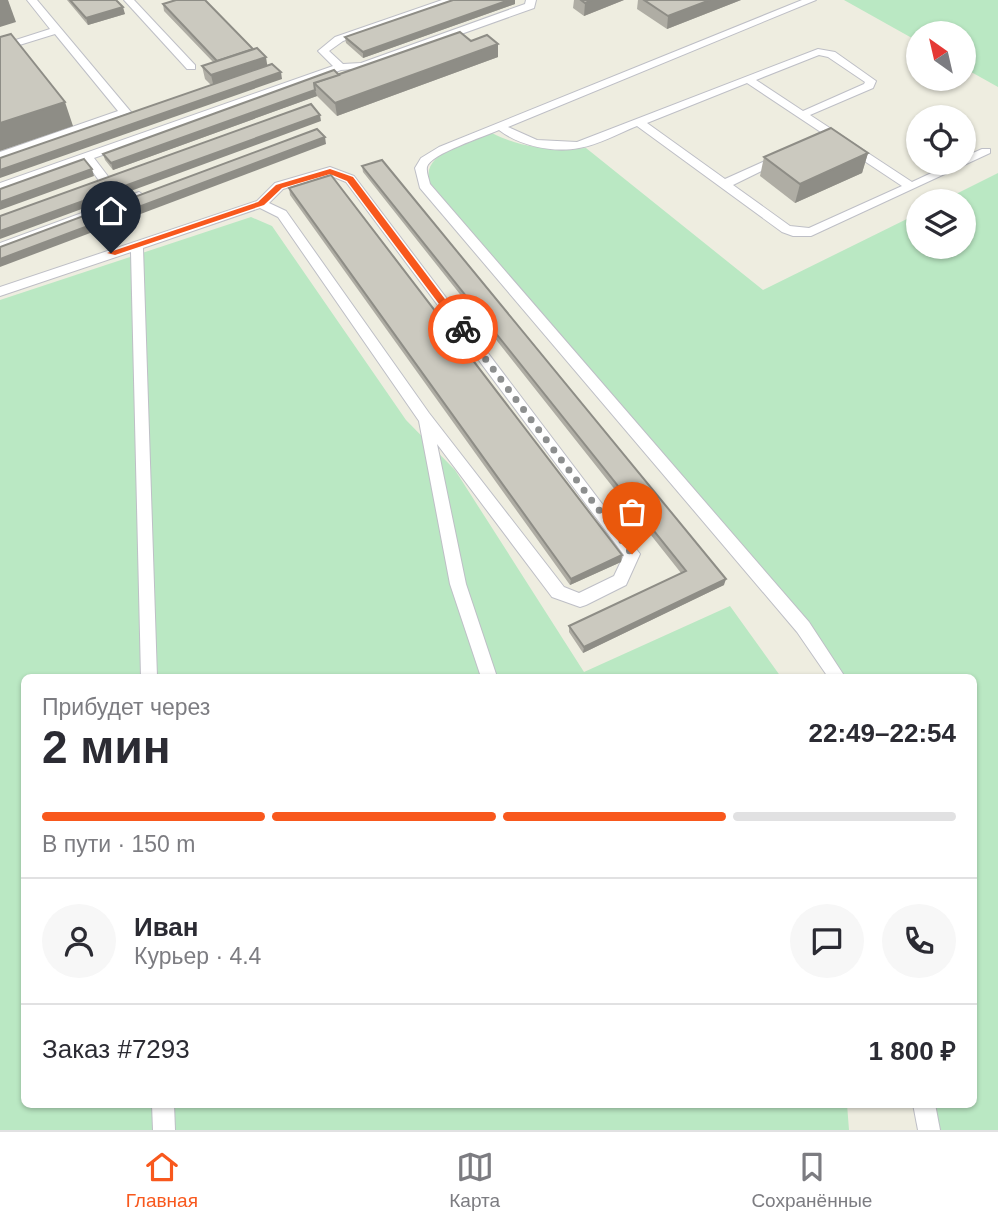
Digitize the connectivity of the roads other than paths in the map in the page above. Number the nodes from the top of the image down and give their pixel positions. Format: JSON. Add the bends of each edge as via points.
{"nodes":[{"id":1,"x":32,"y":0,"type":"edge"},
{"id":2,"x":129,"y":0,"type":"edge"},
{"id":3,"x":452,"y":0,"type":"edge"},
{"id":4,"x":531,"y":0,"type":"edge"},
{"id":5,"x":811,"y":0,"type":"edge"},
{"id":6,"x":57,"y":30,"type":"junction"},
{"id":7,"x":0,"y":48,"type":"edge"},
{"id":8,"x":191,"y":67,"type":"dead end"},
{"id":9,"x":340,"y":67,"type":"junction"},
{"id":10,"x":749,"y":80,"type":"junction"},
{"id":11,"x":802,"y":115,"type":"junction"},
{"id":12,"x":640,"y":123,"type":"junction"},
{"id":13,"x":500,"y":126,"type":"junction"},
{"id":14,"x":832,"y":134,"type":"junction"},
{"id":15,"x":820,"y":140,"type":"edge"},
{"id":16,"x":795,"y":151,"type":"edge"},
{"id":17,"x":986,"y":151,"type":"dead end"},
{"id":18,"x":0,"y":156,"type":"edge"},
{"id":19,"x":87,"y":156,"type":"junction"},
{"id":20,"x":976,"y":156,"type":"edge"},
{"id":21,"x":117,"y":174,"type":"edge"},
{"id":22,"x":936,"y":175,"type":"edge"},
{"id":23,"x":104,"y":179,"type":"junction"},
{"id":24,"x":91,"y":184,"type":"edge"},
{"id":25,"x":722,"y":185,"type":"junction"},
{"id":26,"x":0,"y":187,"type":"edge"},
{"id":27,"x":912,"y":187,"type":"junction"},
{"id":28,"x":157,"y":189,"type":"edge"},
{"id":29,"x":261,"y":204,"type":"junction"},
{"id":30,"x":137,"y":244,"type":"junction"},
{"id":31,"x":0,"y":247,"type":"edge"},
{"id":32,"x":0,"y":292,"type":"edge"},
{"id":33,"x":424,"y":417,"type":"junction"},
{"id":34,"x":149,"y":674,"type":"edge"},
{"id":35,"x":488,"y":674,"type":"edge"},
{"id":36,"x":835,"y":674,"type":"edge"},
{"id":37,"x":163,"y":1108,"type":"edge"},
{"id":38,"x":925,"y":1108,"type":"edge"},
{"id":39,"x":164,"y":1130,"type":"edge"},
{"id":40,"x":929,"y":1130,"type":"edge"}],
"edges":[{"from":1,"to":6,"type":"lane"},
{"from":2,"to":8,"type":"lane"},
{"from":3,"to":9,"type":"lane","via":[[338,39],[323,51]]},
{"from":4,"to":9,"type":"lane","via":[[530,6],[362,66]]},
{"from":5,"to":13,"type":"lane"},
{"from":6,"to":7,"type":"lane"},
{"from":6,"to":18,"type":"lane","via":[[125,111]]},
{"from":9,"to":19,"type":"lane"},
{"from":10,"to":11,"type":"lane"},
{"from":10,"to":11,"type":"lane","via":[[818,52],[831,54],[871,81],[869,86]]},
{"from":10,"to":12,"type":"lane"},
{"from":11,"to":14,"type":"lane"},
{"from":12,"to":13,"type":"lane","via":[[590,142],[565,146],[511,135]]},
{"from":12,"to":25,"type":"lane"},
{"from":13,"to":36,"type":"lane","via":[[425,160],[421,168],[424,185],[803,627]]},
{"from":14,"to":15,"type":"lane"},
{"from":14,"to":27,"type":"lane"},
{"from":16,"to":25,"type":"lane"},
{"from":17,"to":20,"type":"lane"},
{"from":19,"to":23,"type":"lane"},
{"from":19,"to":26,"type":"lane"},
{"from":21,"to":23,"type":"lane"},
{"from":22,"to":27,"type":"lane"},
{"from":23,"to":24,"type":"lane"},
{"from":25,"to":27,"type":"lane","via":[[786,229],[801,233]]},
{"from":28,"to":31,"type":"lane"},
{"from":29,"to":30,"type":"lane"},
{"from":29,"to":33,"type":"lane","via":[[282,214]]},
{"from":29,"to":33,"type":"lane","via":[[279,186],[330,171],[350,179],[632,554],[620,580],[580,600],[558,592]]},
{"from":30,"to":32,"type":"lane"},
{"from":30,"to":34,"type":"lane"},
{"from":33,"to":35,"type":"lane","via":[[458,584]]},
{"from":37,"to":39,"type":"lane"},
{"from":38,"to":40,"type":"lane"}]}
